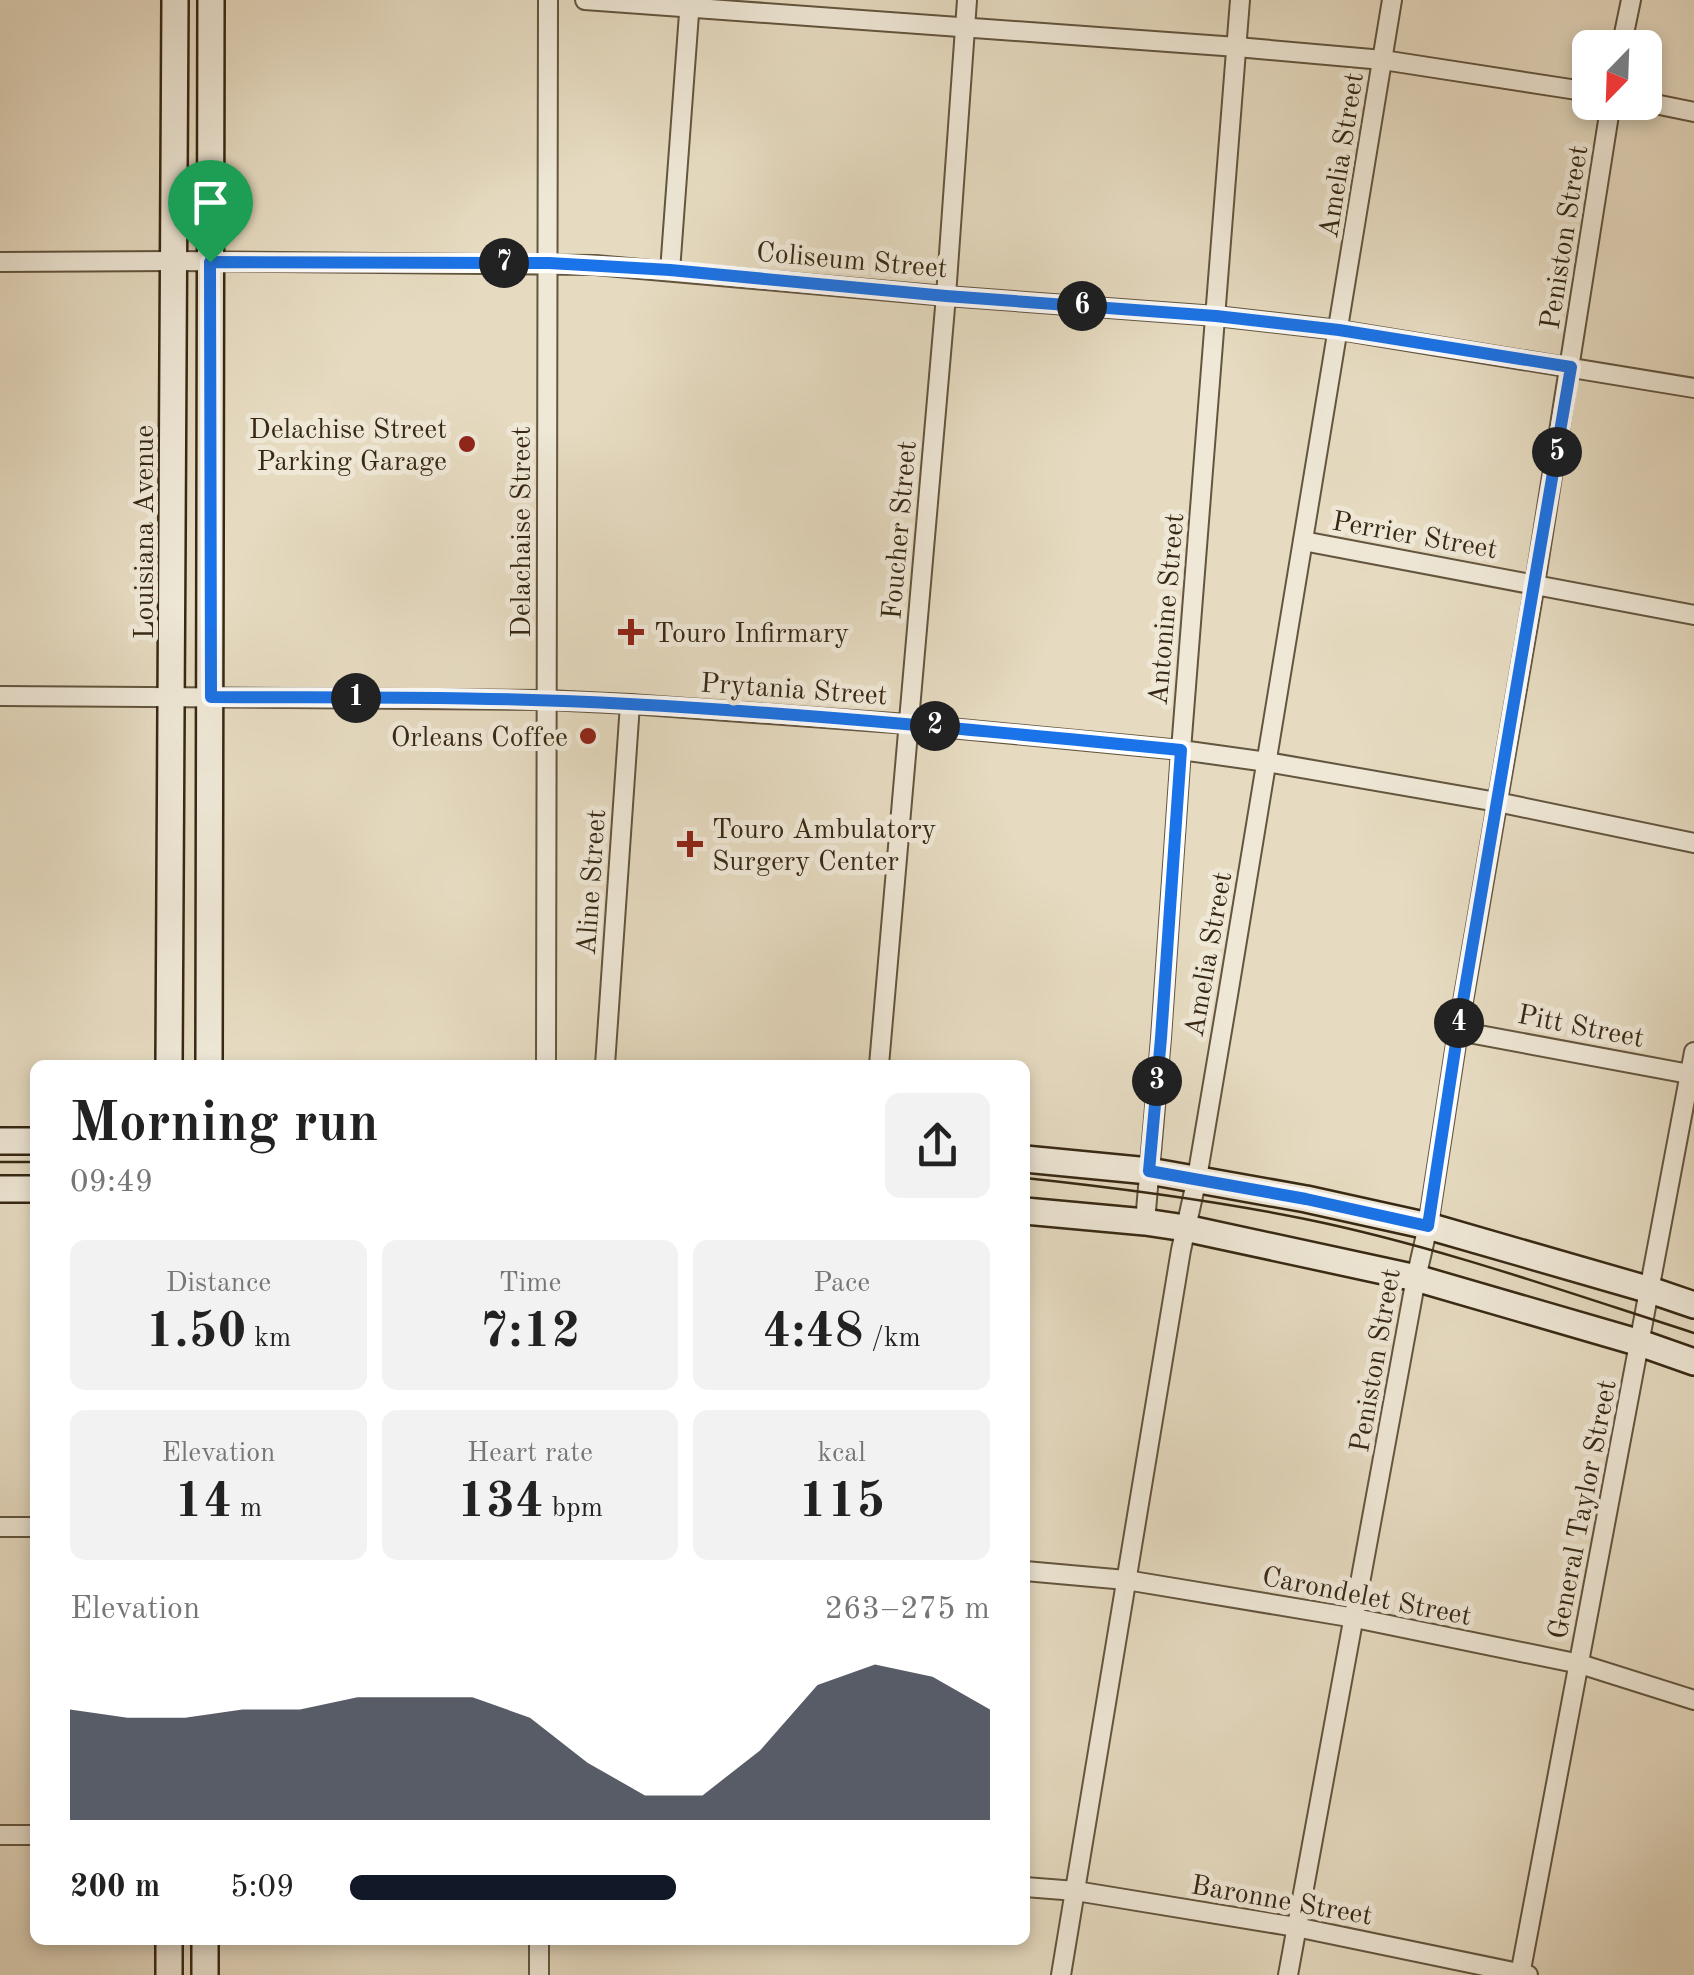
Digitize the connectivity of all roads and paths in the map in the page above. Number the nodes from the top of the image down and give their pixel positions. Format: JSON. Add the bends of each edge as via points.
{"nodes":[{"id":1,"x":175,"y":0,"type":"edge"},
{"id":2,"x":212,"y":0,"type":"edge"},
{"id":3,"x":548,"y":0,"type":"edge"},
{"id":4,"x":585,"y":0,"type":"edge"},
{"id":5,"x":967,"y":0,"type":"edge"},
{"id":6,"x":1240,"y":0,"type":"edge"},
{"id":7,"x":1392,"y":0,"type":"edge"},
{"id":8,"x":1631,"y":0,"type":"edge"},
{"id":9,"x":689,"y":4,"type":"edge"},
{"id":10,"x":966,"y":28,"type":"junction"},
{"id":11,"x":1625,"y":30,"type":"edge"},
{"id":12,"x":1237,"y":47,"type":"junction"},
{"id":13,"x":1383,"y":60,"type":"junction"},
{"id":14,"x":1572,"y":89,"type":"edge"},
{"id":15,"x":1662,"y":105,"type":"edge"},
{"id":16,"x":1694,"y":112,"type":"edge"},
{"id":17,"x":1608,"y":120,"type":"edge"},
{"id":18,"x":174,"y":260,"type":"junction"},
{"id":19,"x":0,"y":262,"type":"edge"},
{"id":20,"x":210,"y":262,"type":"junction"},
{"id":21,"x":549,"y":263,"type":"junction"},
{"id":22,"x":670,"y":270,"type":"junction"},
{"id":23,"x":946,"y":296,"type":"junction"},
{"id":24,"x":1216,"y":316,"type":"junction"},
{"id":25,"x":1339,"y":330,"type":"junction"},
{"id":26,"x":1571,"y":367,"type":"junction"},
{"id":27,"x":1694,"y":388,"type":"edge"},
{"id":28,"x":1303,"y":541,"type":"junction"},
{"id":29,"x":1536,"y":584,"type":"junction"},
{"id":30,"x":1694,"y":615,"type":"edge"},
{"id":31,"x":0,"y":696,"type":"edge"},
{"id":32,"x":172,"y":696,"type":"junction"},
{"id":33,"x":211,"y":697,"type":"junction"},
{"id":34,"x":547,"y":700,"type":"junction"},
{"id":35,"x":630,"y":704,"type":"junction"},
{"id":36,"x":908,"y":724,"type":"junction"},
{"id":37,"x":1181,"y":750,"type":"junction"},
{"id":38,"x":1267,"y":762,"type":"junction"},
{"id":39,"x":1497,"y":802,"type":"junction"},
{"id":40,"x":1694,"y":844,"type":"edge"},
{"id":41,"x":170,"y":942,"type":"junction"},
{"id":42,"x":210,"y":942,"type":"junction"},
{"id":43,"x":1458,"y":1030,"type":"junction"},
{"id":44,"x":1694,"y":1052,"type":"edge"},
{"id":45,"x":169,"y":1060,"type":"edge"},
{"id":46,"x":209,"y":1060,"type":"edge"},
{"id":47,"x":546,"y":1060,"type":"edge"},
{"id":48,"x":605,"y":1060,"type":"edge"},
{"id":49,"x":879,"y":1060,"type":"edge"},
{"id":50,"x":1692,"y":1074,"type":"edge"},
{"id":51,"x":0,"y":1141,"type":"edge"},
{"id":52,"x":30,"y":1141,"type":"edge"},
{"id":53,"x":1030,"y":1159,"type":"edge"},
{"id":54,"x":1149,"y":1171,"type":"junction"},
{"id":55,"x":1197,"y":1178,"type":"junction"},
{"id":56,"x":0,"y":1188,"type":"edge"},
{"id":57,"x":30,"y":1189,"type":"edge"},
{"id":58,"x":1030,"y":1211,"type":"edge"},
{"id":59,"x":1145,"y":1222,"type":"junction"},
{"id":60,"x":1428,"y":1226,"type":"junction"},
{"id":61,"x":1185,"y":1228,"type":"junction"},
{"id":62,"x":1416,"y":1278,"type":"junction"},
{"id":63,"x":1650,"y":1290,"type":"junction"},
{"id":64,"x":1694,"y":1305,"type":"edge"},
{"id":65,"x":1640,"y":1343,"type":"junction"},
{"id":66,"x":1694,"y":1362,"type":"edge"},
{"id":67,"x":0,"y":1527,"type":"edge"},
{"id":68,"x":30,"y":1527,"type":"edge"},
{"id":69,"x":1030,"y":1571,"type":"edge"},
{"id":70,"x":1126,"y":1580,"type":"junction"},
{"id":71,"x":1355,"y":1618,"type":"junction"},
{"id":72,"x":1580,"y":1664,"type":"junction"},
{"id":73,"x":1694,"y":1700,"type":"edge"},
{"id":74,"x":0,"y":1835,"type":"edge"},
{"id":75,"x":30,"y":1835,"type":"edge"},
{"id":76,"x":1030,"y":1887,"type":"edge"},
{"id":77,"x":1076,"y":1891,"type":"junction"},
{"id":78,"x":1296,"y":1927,"type":"junction"},
{"id":79,"x":169,"y":1945,"type":"edge"},
{"id":80,"x":205,"y":1945,"type":"edge"},
{"id":81,"x":539,"y":1945,"type":"edge"},
{"id":82,"x":1523,"y":1974,"type":"edge"},
{"id":83,"x":169,"y":1975,"type":"edge"},
{"id":84,"x":205,"y":1975,"type":"edge"},
{"id":85,"x":539,"y":1975,"type":"edge"},
{"id":86,"x":1061,"y":1975,"type":"edge"},
{"id":87,"x":1288,"y":1975,"type":"edge"}],
"edges":[{"from":1,"to":18,"type":"street","name":"Louisiana Avenue"},
{"from":2,"to":20,"type":"street"},
{"from":3,"to":21,"type":"street","name":"Delachaise Street"},
{"from":4,"to":9,"type":"street"},
{"from":5,"to":10,"type":"street","name":"Foucher Street"},
{"from":6,"to":12,"type":"street","name":"Antonine Street"},
{"from":7,"to":13,"type":"street","name":"Amelia Street"},
{"from":8,"to":11,"type":"street"},
{"from":9,"to":10,"type":"street"},
{"from":9,"to":22,"type":"street"},
{"from":10,"to":12,"type":"street"},
{"from":10,"to":23,"type":"street","name":"Foucher Street"},
{"from":12,"to":13,"type":"street"},
{"from":12,"to":24,"type":"street","name":"Antonine Street"},
{"from":13,"to":14,"type":"street"},
{"from":13,"to":25,"type":"street","name":"Amelia Street"},
{"from":15,"to":16,"type":"street"},
{"from":17,"to":26,"type":"street","name":"Peniston Street"},
{"from":18,"to":19,"type":"street","name":"Coliseum Street"},
{"from":18,"to":20,"type":"street","name":"Coliseum Street"},
{"from":18,"to":32,"type":"street","name":"Louisiana Avenue"},
{"from":20,"to":21,"type":"street","name":"Coliseum Street"},
{"from":20,"to":33,"type":"street"},
{"from":21,"to":22,"type":"street","name":"Coliseum Street"},
{"from":21,"to":34,"type":"street","name":"Delachaise Street"},
{"from":22,"to":23,"type":"street","name":"Coliseum Street"},
{"from":23,"to":24,"type":"street","name":"Coliseum Street"},
{"from":23,"to":36,"type":"street","name":"Foucher Street"},
{"from":24,"to":25,"type":"street","name":"Coliseum Street"},
{"from":24,"to":37,"type":"street","name":"Antonine Street"},
{"from":25,"to":26,"type":"street","name":"Coliseum Street"},
{"from":25,"to":28,"type":"street","name":"Amelia Street"},
{"from":26,"to":27,"type":"street","name":"Coliseum Street"},
{"from":26,"to":29,"type":"street","name":"Peniston Street"},
{"from":28,"to":29,"type":"street","name":"Perrier Street"},
{"from":28,"to":38,"type":"street","name":"Amelia Street"},
{"from":29,"to":30,"type":"street","name":"Perrier Street"},
{"from":29,"to":39,"type":"street","name":"Peniston Street"},
{"from":31,"to":32,"type":"street","name":"Prytania Street"},
{"from":32,"to":33,"type":"street","name":"Prytania Street"},
{"from":32,"to":41,"type":"street","name":"Louisiana Avenue"},
{"from":33,"to":34,"type":"street","name":"Prytania Street"},
{"from":33,"to":42,"type":"street"},
{"from":34,"to":35,"type":"street","name":"Prytania Street"},
{"from":34,"to":47,"type":"street","name":"Delachaise Street"},
{"from":35,"to":36,"type":"street","name":"Prytania Street"},
{"from":35,"to":48,"type":"street","name":"Aline Street"},
{"from":36,"to":37,"type":"street","name":"Prytania Street"},
{"from":36,"to":49,"type":"street","name":"Foucher Street"},
{"from":37,"to":38,"type":"street","name":"Prytania Street"},
{"from":37,"to":54,"type":"street","name":"Antonine Street"},
{"from":38,"to":39,"type":"street","name":"Prytania Street"},
{"from":38,"to":55,"type":"street","name":"Amelia Street"},
{"from":39,"to":40,"type":"street","name":"Prytania Street"},
{"from":39,"to":43,"type":"street","name":"Peniston Street"},
{"from":41,"to":42,"type":"street"},
{"from":41,"to":45,"type":"street","name":"Louisiana Avenue"},
{"from":42,"to":46,"type":"street"},
{"from":43,"to":50,"type":"street","name":"Pitt Street"},
{"from":43,"to":60,"type":"street","name":"Peniston Street"},
{"from":44,"to":50,"type":"street","name":"General Taylor Street"},
{"from":50,"to":63,"type":"street","name":"General Taylor Street"},
{"from":51,"to":52,"type":"street"},
{"from":53,"to":54,"type":"street"},
{"from":54,"to":55,"type":"street"},
{"from":54,"to":59,"type":"street","name":"Antonine Street"},
{"from":55,"to":60,"type":"street"},
{"from":55,"to":61,"type":"street","name":"Amelia Street"},
{"from":56,"to":57,"type":"street"},
{"from":58,"to":59,"type":"street"},
{"from":59,"to":61,"type":"street"},
{"from":60,"to":62,"type":"street","name":"Peniston Street"},
{"from":60,"to":63,"type":"street"},
{"from":61,"to":62,"type":"street"},
{"from":61,"to":70,"type":"street","name":"Amelia Street"},
{"from":62,"to":65,"type":"street"},
{"from":62,"to":71,"type":"street","name":"Peniston Street"},
{"from":63,"to":64,"type":"street"},
{"from":63,"to":65,"type":"street","name":"General Taylor Street"},
{"from":65,"to":66,"type":"street"},
{"from":65,"to":72,"type":"street","name":"General Taylor Street"},
{"from":67,"to":68,"type":"street"},
{"from":69,"to":70,"type":"street","name":"Carondelet Street"},
{"from":70,"to":71,"type":"street","name":"Carondelet Street"},
{"from":70,"to":77,"type":"street","name":"Amelia Street"},
{"from":71,"to":72,"type":"street","name":"Carondelet Street"},
{"from":71,"to":78,"type":"street","name":"Peniston Street"},
{"from":72,"to":73,"type":"street","name":"Carondelet Street"},
{"from":72,"to":82,"type":"street","name":"General Taylor Street"},
{"from":74,"to":75,"type":"street"},
{"from":76,"to":77,"type":"street","name":"Baronne Street"},
{"from":77,"to":78,"type":"street","name":"Baronne Street"},
{"from":77,"to":86,"type":"street","name":"Amelia Street"},
{"from":78,"to":82,"type":"street","name":"Baronne Street"},
{"from":78,"to":87,"type":"street","name":"Peniston Street"},
{"from":79,"to":83,"type":"street"},
{"from":80,"to":84,"type":"street"},
{"from":81,"to":85,"type":"street"}]}
